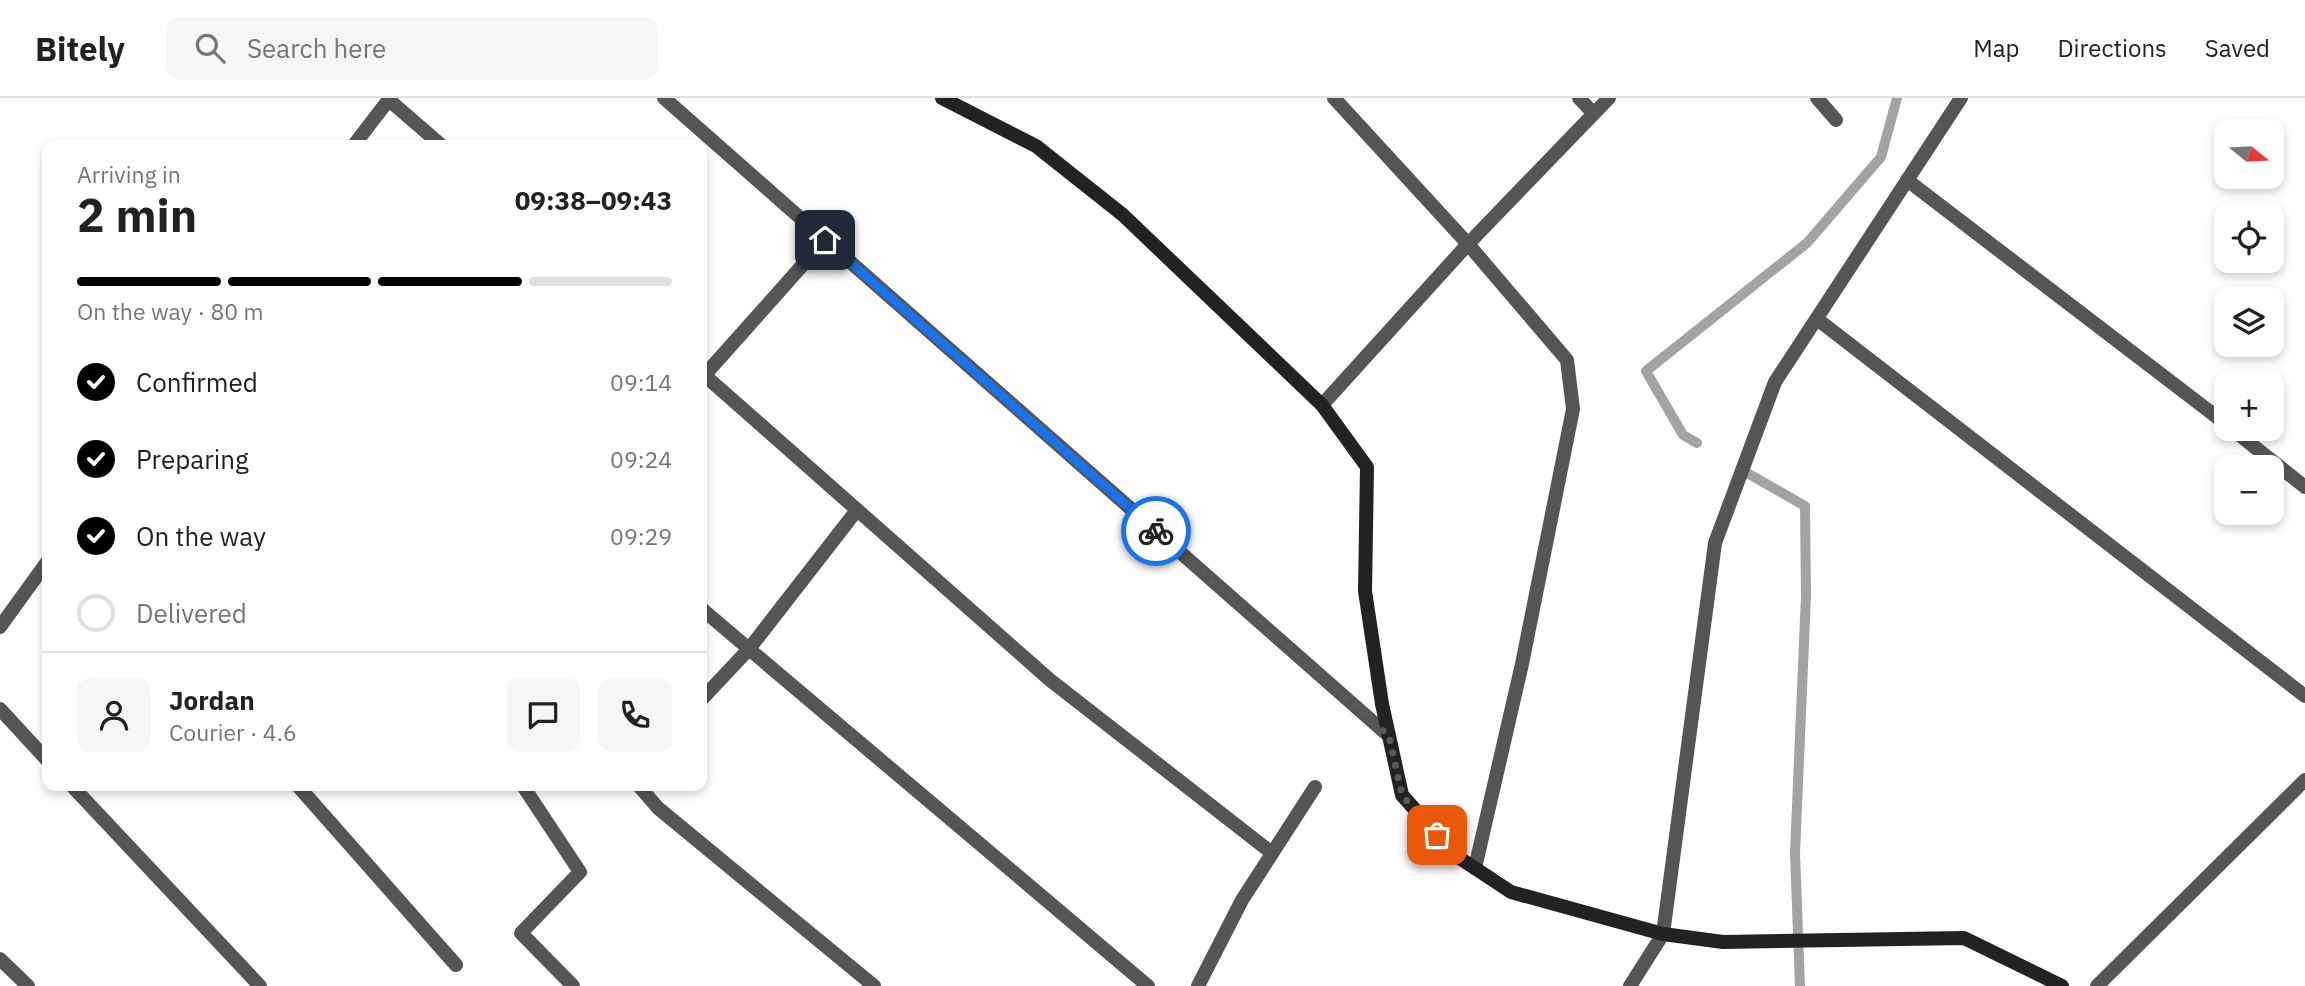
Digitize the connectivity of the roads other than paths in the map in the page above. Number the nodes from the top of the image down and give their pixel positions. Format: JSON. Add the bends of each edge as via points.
{"nodes":[{"id":1,"x":664,"y":98,"type":"edge"},
{"id":2,"x":942,"y":98,"type":"edge"},
{"id":3,"x":1334,"y":98,"type":"edge"},
{"id":4,"x":1579,"y":98,"type":"edge"},
{"id":5,"x":1609,"y":98,"type":"edge"},
{"id":6,"x":1817,"y":98,"type":"edge"},
{"id":7,"x":1961,"y":98,"type":"edge"},
{"id":8,"x":390,"y":99,"type":"edge"},
{"id":9,"x":1593,"y":113,"type":"junction"},
{"id":10,"x":1836,"y":120,"type":"dead end"},
{"id":11,"x":358,"y":140,"type":"edge"},
{"id":12,"x":435,"y":140,"type":"edge"},
{"id":13,"x":1907,"y":180,"type":"junction"},
{"id":14,"x":825,"y":240,"type":"junction"},
{"id":15,"x":1468,"y":244,"type":"junction"},
{"id":16,"x":1817,"y":319,"type":"junction"},
{"id":17,"x":707,"y":371,"type":"edge"},
{"id":18,"x":707,"y":378,"type":"edge"},
{"id":19,"x":1322,"y":405,"type":"junction"},
{"id":20,"x":2214,"y":415,"type":"edge"},
{"id":21,"x":2247,"y":441,"type":"edge"},
{"id":22,"x":2305,"y":487,"type":"edge"},
{"id":23,"x":858,"y":510,"type":"junction"},
{"id":24,"x":42,"y":569,"type":"edge"},
{"id":25,"x":707,"y":613,"type":"edge"},
{"id":26,"x":0,"y":627,"type":"edge"},
{"id":27,"x":749,"y":649,"type":"junction"},
{"id":28,"x":707,"y":694,"type":"edge"},
{"id":29,"x":2305,"y":695,"type":"edge"},
{"id":30,"x":0,"y":709,"type":"edge"},
{"id":31,"x":1389,"y":736,"type":"junction"},
{"id":32,"x":42,"y":755,"type":"edge"},
{"id":33,"x":2305,"y":780,"type":"edge"},
{"id":34,"x":1315,"y":787,"type":"dead end"},
{"id":35,"x":77,"y":791,"type":"edge"},
{"id":36,"x":302,"y":791,"type":"edge"},
{"id":37,"x":526,"y":791,"type":"edge"},
{"id":38,"x":643,"y":791,"type":"edge"},
{"id":39,"x":1272,"y":853,"type":"junction"},
{"id":40,"x":1475,"y":868,"type":"junction"},
{"id":41,"x":1663,"y":934,"type":"junction"},
{"id":42,"x":0,"y":959,"type":"edge"},
{"id":43,"x":456,"y":965,"type":"dead end"},
{"id":44,"x":28,"y":986,"type":"edge"},
{"id":45,"x":260,"y":986,"type":"edge"},
{"id":46,"x":573,"y":986,"type":"edge"},
{"id":47,"x":874,"y":986,"type":"edge"},
{"id":48,"x":1148,"y":986,"type":"edge"},
{"id":49,"x":1198,"y":986,"type":"edge"},
{"id":50,"x":1630,"y":986,"type":"edge"},
{"id":51,"x":2062,"y":986,"type":"edge"},
{"id":52,"x":2097,"y":986,"type":"edge"}],
"edges":[{"from":1,"to":14,"type":"street"},
{"from":2,"to":19,"type":"street","via":[[1037,146],[1124,215]]},
{"from":3,"to":15,"type":"street"},
{"from":4,"to":9,"type":"street"},
{"from":5,"to":9,"type":"street"},
{"from":6,"to":10,"type":"street"},
{"from":7,"to":13,"type":"street"},
{"from":8,"to":11,"type":"street"},
{"from":8,"to":12,"type":"street"},
{"from":9,"to":15,"type":"street"},
{"from":13,"to":16,"type":"street"},
{"from":13,"to":20,"type":"street"},
{"from":14,"to":17,"type":"street"},
{"from":14,"to":31,"type":"street"},
{"from":15,"to":19,"type":"street"},
{"from":15,"to":40,"type":"street","via":[[1567,360],[1573,409]]},
{"from":16,"to":29,"type":"street"},
{"from":16,"to":41,"type":"street","via":[[1775,382],[1715,543]]},
{"from":18,"to":23,"type":"street"},
{"from":19,"to":31,"type":"street","via":[[1367,467],[1365,591]]},
{"from":21,"to":22,"type":"street"},
{"from":23,"to":27,"type":"street"},
{"from":23,"to":39,"type":"street","via":[[1050,680]]},
{"from":24,"to":26,"type":"street"},
{"from":25,"to":27,"type":"street"},
{"from":27,"to":28,"type":"street"},
{"from":27,"to":48,"type":"street"},
{"from":30,"to":32,"type":"street"},
{"from":31,"to":40,"type":"street","via":[[1402,795],[1455,855]]},
{"from":33,"to":52,"type":"street"},
{"from":34,"to":39,"type":"street"},
{"from":35,"to":45,"type":"street"},
{"from":36,"to":43,"type":"street"},
{"from":37,"to":46,"type":"street","via":[[580,872],[521,933]]},
{"from":38,"to":47,"type":"street","via":[[658,808]]},
{"from":39,"to":49,"type":"street"},
{"from":40,"to":41,"type":"street","via":[[1511,892]]},
{"from":41,"to":50,"type":"street"},
{"from":41,"to":51,"type":"street","via":[[1723,942],[1964,938]]},
{"from":42,"to":44,"type":"street"}]}
